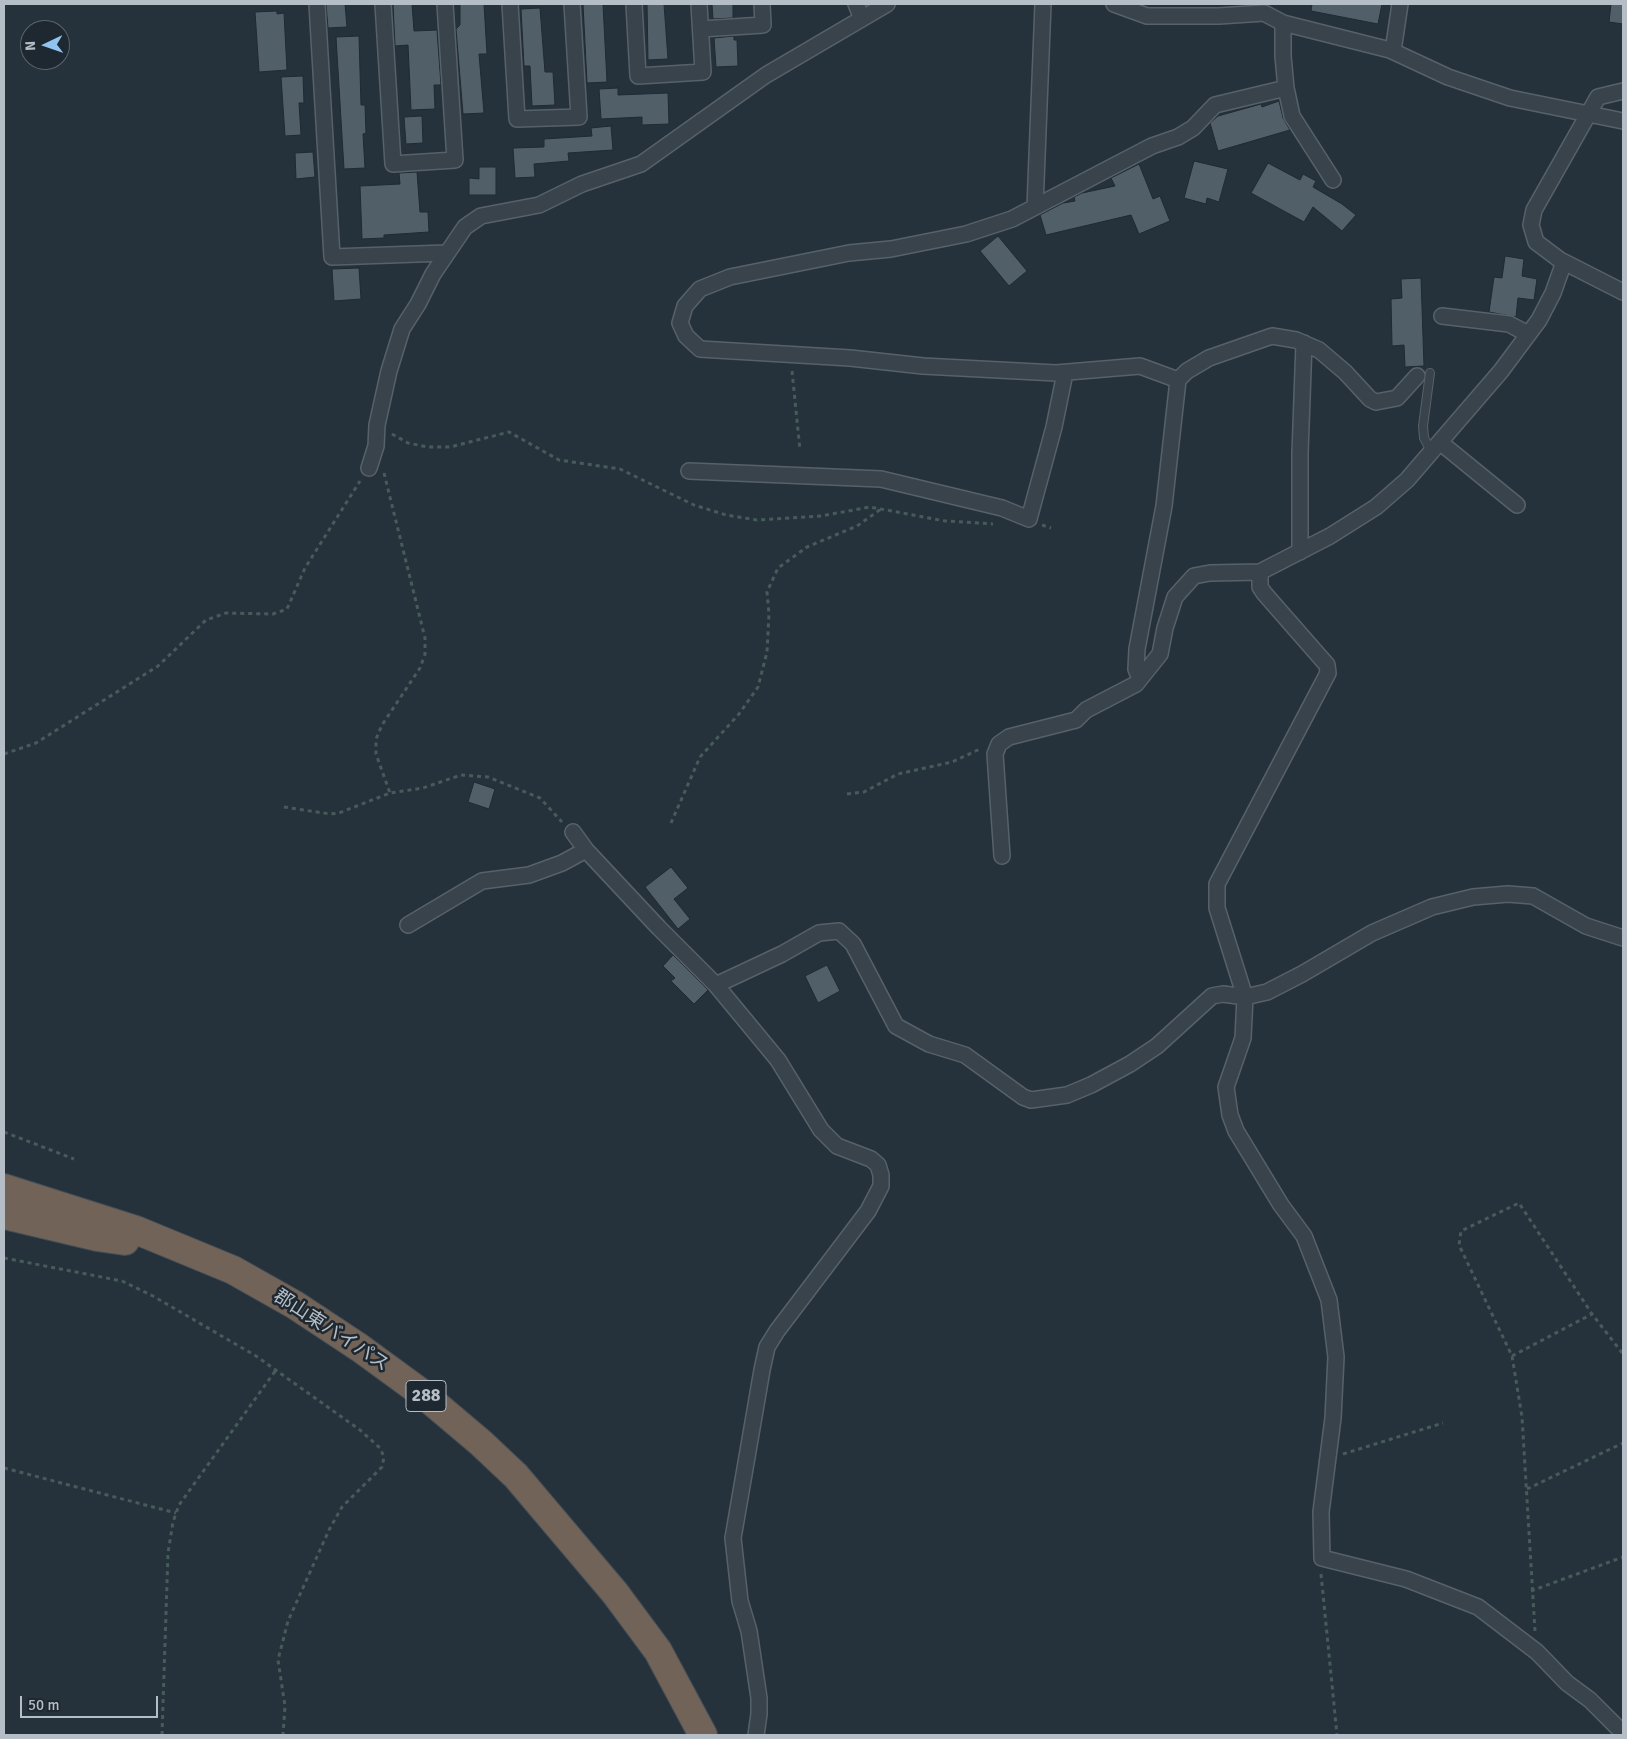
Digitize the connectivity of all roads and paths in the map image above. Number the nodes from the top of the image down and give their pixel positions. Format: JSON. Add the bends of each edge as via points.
{"nodes":[{"id":1,"x":317,"y":4,"type":"edge"},
{"id":2,"x":383,"y":4,"type":"edge"},
{"id":3,"x":445,"y":4,"type":"edge"},
{"id":4,"x":510,"y":4,"type":"edge"},
{"id":5,"x":572,"y":4,"type":"edge"},
{"id":6,"x":634,"y":4,"type":"edge"},
{"id":7,"x":699,"y":4,"type":"edge"},
{"id":8,"x":762,"y":4,"type":"edge"},
{"id":9,"x":856,"y":4,"type":"edge"},
{"id":10,"x":887,"y":4,"type":"edge"},
{"id":11,"x":1043,"y":4,"type":"edge"},
{"id":12,"x":1400,"y":4,"type":"edge"},
{"id":13,"x":1123,"y":5,"type":"edge"},
{"id":14,"x":1262,"y":8,"type":"edge"},
{"id":15,"x":862,"y":18,"type":"junction"},
{"id":16,"x":1283,"y":23,"type":"junction"},
{"id":17,"x":701,"y":29,"type":"junction"},
{"id":18,"x":1393,"y":51,"type":"junction"},
{"id":19,"x":1286,"y":88,"type":"junction"},
{"id":20,"x":1623,"y":92,"type":"edge"},
{"id":21,"x":1588,"y":115,"type":"junction"},
{"id":22,"x":1623,"y":121,"type":"edge"},
{"id":23,"x":1333,"y":180,"type":"dead end"},
{"id":24,"x":1035,"y":207,"type":"junction"},
{"id":25,"x":446,"y":253,"type":"junction"},
{"id":26,"x":1564,"y":262,"type":"junction"},
{"id":27,"x":1623,"y":292,"type":"edge"},
{"id":28,"x":1442,"y":316,"type":"dead end"},
{"id":29,"x":1528,"y":334,"type":"junction"},
{"id":30,"x":1304,"y":343,"type":"junction"},
{"id":31,"x":790,"y":354,"type":"junction"},
{"id":32,"x":1065,"y":373,"type":"junction"},
{"id":33,"x":1423,"y":375,"type":"joint"},
{"id":34,"x":1178,"y":380,"type":"junction"},
{"id":35,"x":376,"y":446,"type":"junction"},
{"id":36,"x":1436,"y":448,"type":"junction"},
{"id":37,"x":800,"y":450,"type":"dead end"},
{"id":38,"x":369,"y":468,"type":"joint"},
{"id":39,"x":689,"y":471,"type":"dead end"},
{"id":40,"x":1516,"y":505,"type":"dead end"},
{"id":41,"x":881,"y":508,"type":"dead end"},
{"id":42,"x":1300,"y":552,"type":"junction"},
{"id":43,"x":1260,"y":572,"type":"junction"},
{"id":44,"x":1140,"y":679,"type":"junction"},
{"id":45,"x":999,"y":744,"type":"junction"},
{"id":46,"x":4,"y":754,"type":"edge"},
{"id":47,"x":390,"y":793,"type":"junction"},
{"id":48,"x":847,"y":794,"type":"dead end"},
{"id":49,"x":284,"y":807,"type":"dead end"},
{"id":50,"x":671,"y":823,"type":"dead end"},
{"id":51,"x":573,"y":832,"type":"joint"},
{"id":52,"x":586,"y":850,"type":"junction"},
{"id":53,"x":1002,"y":856,"type":"dead end"},
{"id":54,"x":408,"y":925,"type":"dead end"},
{"id":55,"x":1623,"y":938,"type":"edge"},
{"id":56,"x":716,"y":985,"type":"junction"},
{"id":57,"x":1246,"y":997,"type":"junction"},
{"id":58,"x":4,"y":1132,"type":"edge"},
{"id":59,"x":74,"y":1159,"type":"dead end"},
{"id":60,"x":4,"y":1173,"type":"edge"},
{"id":61,"x":4,"y":1188,"type":"edge"},
{"id":62,"x":4,"y":1215,"type":"edge"},
{"id":63,"x":136,"y":1230,"type":"junction"},
{"id":64,"x":193,"y":1253,"type":"junction"},
{"id":65,"x":4,"y":1258,"type":"edge"},
{"id":66,"x":1592,"y":1314,"type":"junction"},
{"id":67,"x":1623,"y":1354,"type":"edge"},
{"id":68,"x":1512,"y":1356,"type":"junction"},
{"id":69,"x":276,"y":1370,"type":"junction"},
{"id":70,"x":1443,"y":1423,"type":"dead end"},
{"id":71,"x":1623,"y":1442,"type":"edge"},
{"id":72,"x":1327,"y":1460,"type":"junction"},
{"id":73,"x":4,"y":1468,"type":"edge"},
{"id":74,"x":1527,"y":1489,"type":"junction"},
{"id":75,"x":176,"y":1512,"type":"junction"},
{"id":76,"x":1623,"y":1557,"type":"edge"},
{"id":77,"x":1322,"y":1558,"type":"junction"},
{"id":78,"x":1531,"y":1591,"type":"junction"},
{"id":79,"x":615,"y":1593,"type":"junction"},
{"id":80,"x":1537,"y":1652,"type":"junction"},
{"id":81,"x":1623,"y":1734,"type":"edge"},
{"id":82,"x":162,"y":1735,"type":"edge"},
{"id":83,"x":283,"y":1735,"type":"edge"},
{"id":84,"x":685,"y":1735,"type":"edge"},
{"id":85,"x":703,"y":1735,"type":"edge"},
{"id":86,"x":756,"y":1735,"type":"edge"},
{"id":87,"x":1337,"y":1735,"type":"edge"}],
"edges":[{"from":1,"to":25,"type":"street","via":[[332,257]]},
{"from":2,"to":3,"type":"street","via":[[393,164],[455,160]]},
{"from":4,"to":5,"type":"street","via":[[517,120],[578,117]]},
{"from":6,"to":17,"type":"street","via":[[638,76],[703,72]]},
{"from":7,"to":17,"type":"street"},
{"from":8,"to":17,"type":"street","via":[[763,25]]},
{"from":9,"to":15,"type":"street"},
{"from":10,"to":15,"type":"street"},
{"from":11,"to":24,"type":"street"},
{"from":12,"to":18,"type":"street"},
{"from":13,"to":14,"type":"street","via":[[1147,16],[1219,16]]},
{"from":14,"to":16,"type":"street"},
{"from":15,"to":25,"type":"street","via":[[766,75],[641,164],[582,184],[539,205],[474,219]]},
{"from":16,"to":18,"type":"street"},
{"from":16,"to":19,"type":"street"},
{"from":18,"to":21,"type":"street","via":[[1448,77],[1510,98]]},
{"from":19,"to":23,"type":"street","via":[[1292,116]]},
{"from":19,"to":24,"type":"street","via":[[1215,105],[1193,128],[1178,137],[1152,146]]},
{"from":20,"to":21,"type":"street","via":[[1598,97]]},
{"from":21,"to":22,"type":"street"},
{"from":21,"to":26,"type":"street","via":[[1534,210],[1530,225],[1536,242]]},
{"from":24,"to":31,"type":"street","via":[[1012,219],[966,234],[892,249],[849,253],[730,278],[700,288],[685,306],[680,323],[686,336],[700,348]]},
{"from":25,"to":35,"type":"street","via":[[402,329],[381,407]]},
{"from":26,"to":27,"type":"street"},
{"from":26,"to":29,"type":"street","via":[[1553,293]]},
{"from":28,"to":29,"type":"street","via":[[1509,324]]},
{"from":29,"to":36,"type":"street"},
{"from":30,"to":33,"type":"street","via":[[1332,360],[1376,402],[1397,398]]},
{"from":30,"to":34,"type":"street","via":[[1272,336],[1209,358]]},
{"from":30,"to":42,"type":"street"},
{"from":31,"to":32,"type":"street","via":[[932,367]]},
{"from":31,"to":37,"type":"path"},
{"from":32,"to":34,"type":"street","via":[[1140,366]]},
{"from":32,"to":39,"type":"street","via":[[1029,519],[983,503],[881,479]]},
{"from":33,"to":36,"type":"lane","via":[[1424,438]]},
{"from":34,"to":44,"type":"street","via":[[1164,506],[1137,649],[1136,669]]},
{"from":35,"to":38,"type":"street"},
{"from":35,"to":47,"type":"path","via":[[425,638],[425,654],[420,668],[376,739],[376,754]]},
{"from":36,"to":40,"type":"street"},
{"from":36,"to":42,"type":"street","via":[[1376,507]]},
{"from":38,"to":46,"type":"path","via":[[305,568],[287,609],[273,614],[226,613],[206,620],[158,666],[36,743]]},
{"from":41,"to":50,"type":"path","via":[[857,526],[807,547],[778,568],[767,592],[770,614],[767,652],[758,687],[739,714],[700,757]]},
{"from":42,"to":43,"type":"street"},
{"from":43,"to":44,"type":"street","via":[[1194,576],[1175,597],[1160,654]]},
{"from":43,"to":57,"type":"street","via":[[1260,587],[1264,593],[1327,665],[1328,673],[1217,884],[1217,908]]},
{"from":44,"to":45,"type":"street","via":[[1086,710],[1076,720],[1009,737]]},
{"from":45,"to":48,"type":"path","via":[[952,762],[898,774],[864,792]]},
{"from":45,"to":53,"type":"street","via":[[995,754]]},
{"from":47,"to":49,"type":"path","via":[[330,814]]},
{"from":47,"to":51,"type":"path","via":[[423,788],[461,775],[488,777],[540,798]]},
{"from":51,"to":52,"type":"street"},
{"from":52,"to":54,"type":"street","via":[[529,875],[482,881]]},
{"from":52,"to":56,"type":"street"},
{"from":55,"to":57,"type":"street","via":[[1586,926],[1533,896],[1508,894],[1473,898],[1432,907],[1372,933],[1267,992]]},
{"from":56,"to":57,"type":"street","via":[[819,933],[839,931],[854,944],[896,1026],[930,1044],[965,1055],[1031,1100],[1066,1095],[1130,1064],[1157,1046],[1212,996]]},
{"from":56,"to":86,"type":"street","via":[[778,1060],[821,1130],[837,1146],[878,1165],[881,1180],[881,1186],[858,1226],[767,1347],[734,1538],[740,1601],[749,1632],[759,1698]]},
{"from":57,"to":72,"type":"street","via":[[1244,1032],[1228,1076],[1226,1098],[1236,1130],[1281,1205],[1304,1236],[1329,1300],[1336,1357]]},
{"from":58,"to":59,"type":"path"},
{"from":60,"to":63,"type":"highway","via":[[58,1192]]},
{"from":61,"to":63,"type":"highway","name":"郡山東バイパス","number":"288"},
{"from":62,"to":64,"type":"highway","via":[[97,1237]]},
{"from":63,"to":64,"type":"highway","name":"郡山東バイパス","number":"288"},
{"from":64,"to":79,"type":"highway","name":"郡山東バイパス","number":"288","via":[[233,1270],[295,1304],[423,1394],[516,1476]]},
{"from":65,"to":69,"type":"path","via":[[122,1281],[186,1315]]},
{"from":66,"to":67,"type":"path"},
{"from":66,"to":68,"type":"path"},
{"from":66,"to":68,"type":"path","via":[[1519,1203],[1461,1231],[1459,1246]]},
{"from":68,"to":74,"type":"path","via":[[1522,1417]]},
{"from":69,"to":75,"type":"path"},
{"from":69,"to":83,"type":"path","via":[[360,1430],[380,1448],[384,1457],[382,1466],[342,1508],[329,1530],[288,1621],[278,1660],[285,1706]]},
{"from":70,"to":72,"type":"path"},
{"from":71,"to":74,"type":"path"},
{"from":72,"to":77,"type":"street","via":[[1321,1512]]},
{"from":73,"to":75,"type":"path"},
{"from":74,"to":78,"type":"path"},
{"from":75,"to":82,"type":"path","via":[[168,1553]]},
{"from":76,"to":78,"type":"path"},
{"from":77,"to":80,"type":"street","via":[[1406,1579],[1478,1607]]},
{"from":77,"to":87,"type":"path","via":[[1321,1584]]},
{"from":78,"to":80,"type":"path"},
{"from":79,"to":84,"type":"highway","name":"郡山東バイパス","number":"288"},
{"from":79,"to":85,"type":"highway","name":"郡山東バイパス","number":"288","via":[[658,1651]]},
{"from":80,"to":81,"type":"street"}]}
